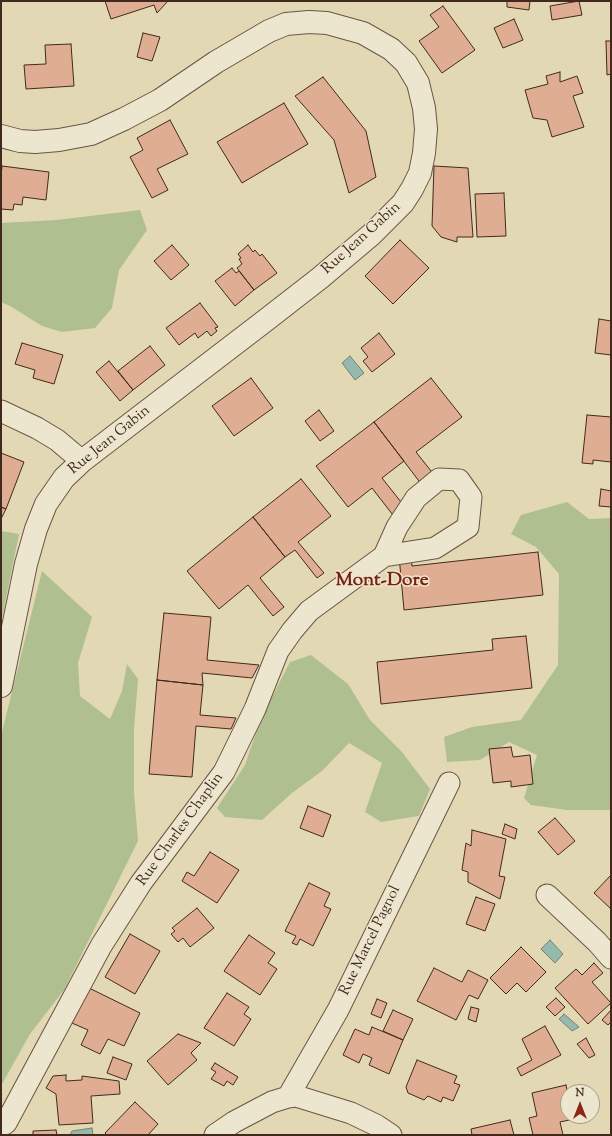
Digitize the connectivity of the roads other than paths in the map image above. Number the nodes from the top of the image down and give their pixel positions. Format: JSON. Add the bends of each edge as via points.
{"nodes":[{"id":1,"x":1,"y":136,"type":"edge"},
{"id":2,"x":1,"y":411,"type":"edge"},
{"id":3,"x":82,"y":461,"type":"junction"},
{"id":4,"x":384,"y":556,"type":"dead end"},
{"id":5,"x":1,"y":686,"type":"edge"},
{"id":6,"x":449,"y":783,"type":"dead end"},
{"id":7,"x":547,"y":895,"type":"dead end"},
{"id":8,"x":611,"y":958,"type":"edge"},
{"id":9,"x":288,"y":1097,"type":"junction"},
{"id":10,"x":1,"y":1126,"type":"edge"},
{"id":11,"x":215,"y":1135,"type":"edge"},
{"id":12,"x":391,"y":1135,"type":"edge"}],
"edges":[{"from":1,"to":3,"type":"street","name":"Rue Jean Gabin","via":[[35,142],[91,134],[160,100],[240,47],[286,24],[327,23],[363,33],[380,42],[406,63],[418,83],[426,129],[424,153],[420,173],[403,203],[372,234],[320,278]]},
{"from":2,"to":3,"type":"street","via":[[57,440]]},
{"from":3,"to":5,"type":"street","name":"Rue Jean Gabin","via":[[64,478],[46,504],[36,529],[26,564]]},
{"from":4,"to":10,"type":"street","name":"Rue Charles Chaplin","via":[[309,611],[278,651],[255,709],[224,772],[141,883],[101,946],[6,1123]]},
{"from":6,"to":9,"type":"street","name":"Rue Marcel Pagnol","via":[[338,1010]]},
{"from":7,"to":8,"type":"street"},
{"from":9,"to":11,"type":"street","via":[[272,1102]]},
{"from":9,"to":12,"type":"street","via":[[303,1097],[351,1113]]}]}
